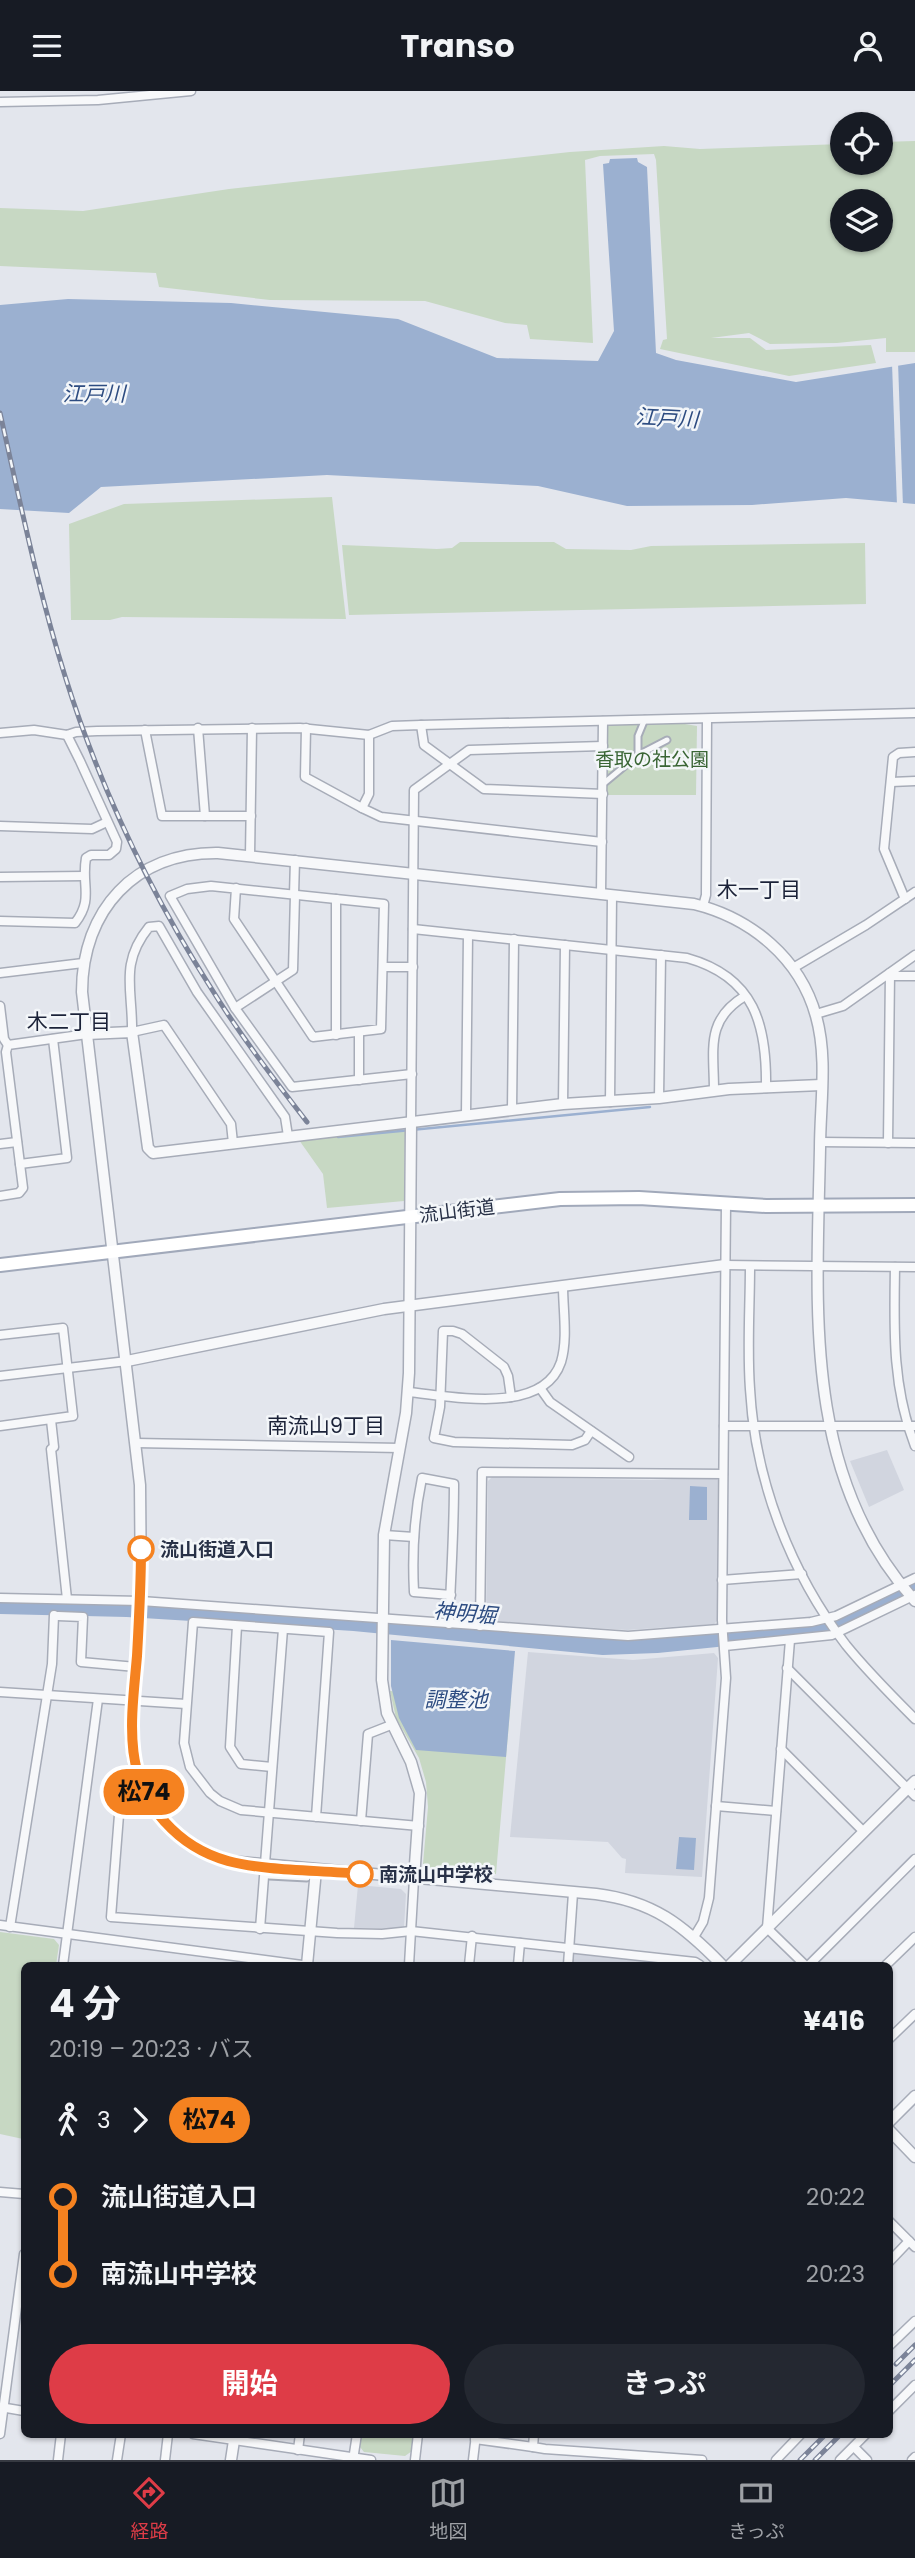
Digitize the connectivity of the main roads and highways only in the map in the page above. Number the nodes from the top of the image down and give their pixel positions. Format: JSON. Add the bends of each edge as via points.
{"nodes":[{"id":1,"x":915,"y":1205,"type":"edge"},
{"id":2,"x":0,"y":1265,"type":"edge"}],
"edges":[{"from":1,"to":2,"type":"main road","name":"流山街道","via":[[726,1204],[581,1197]]}]}
